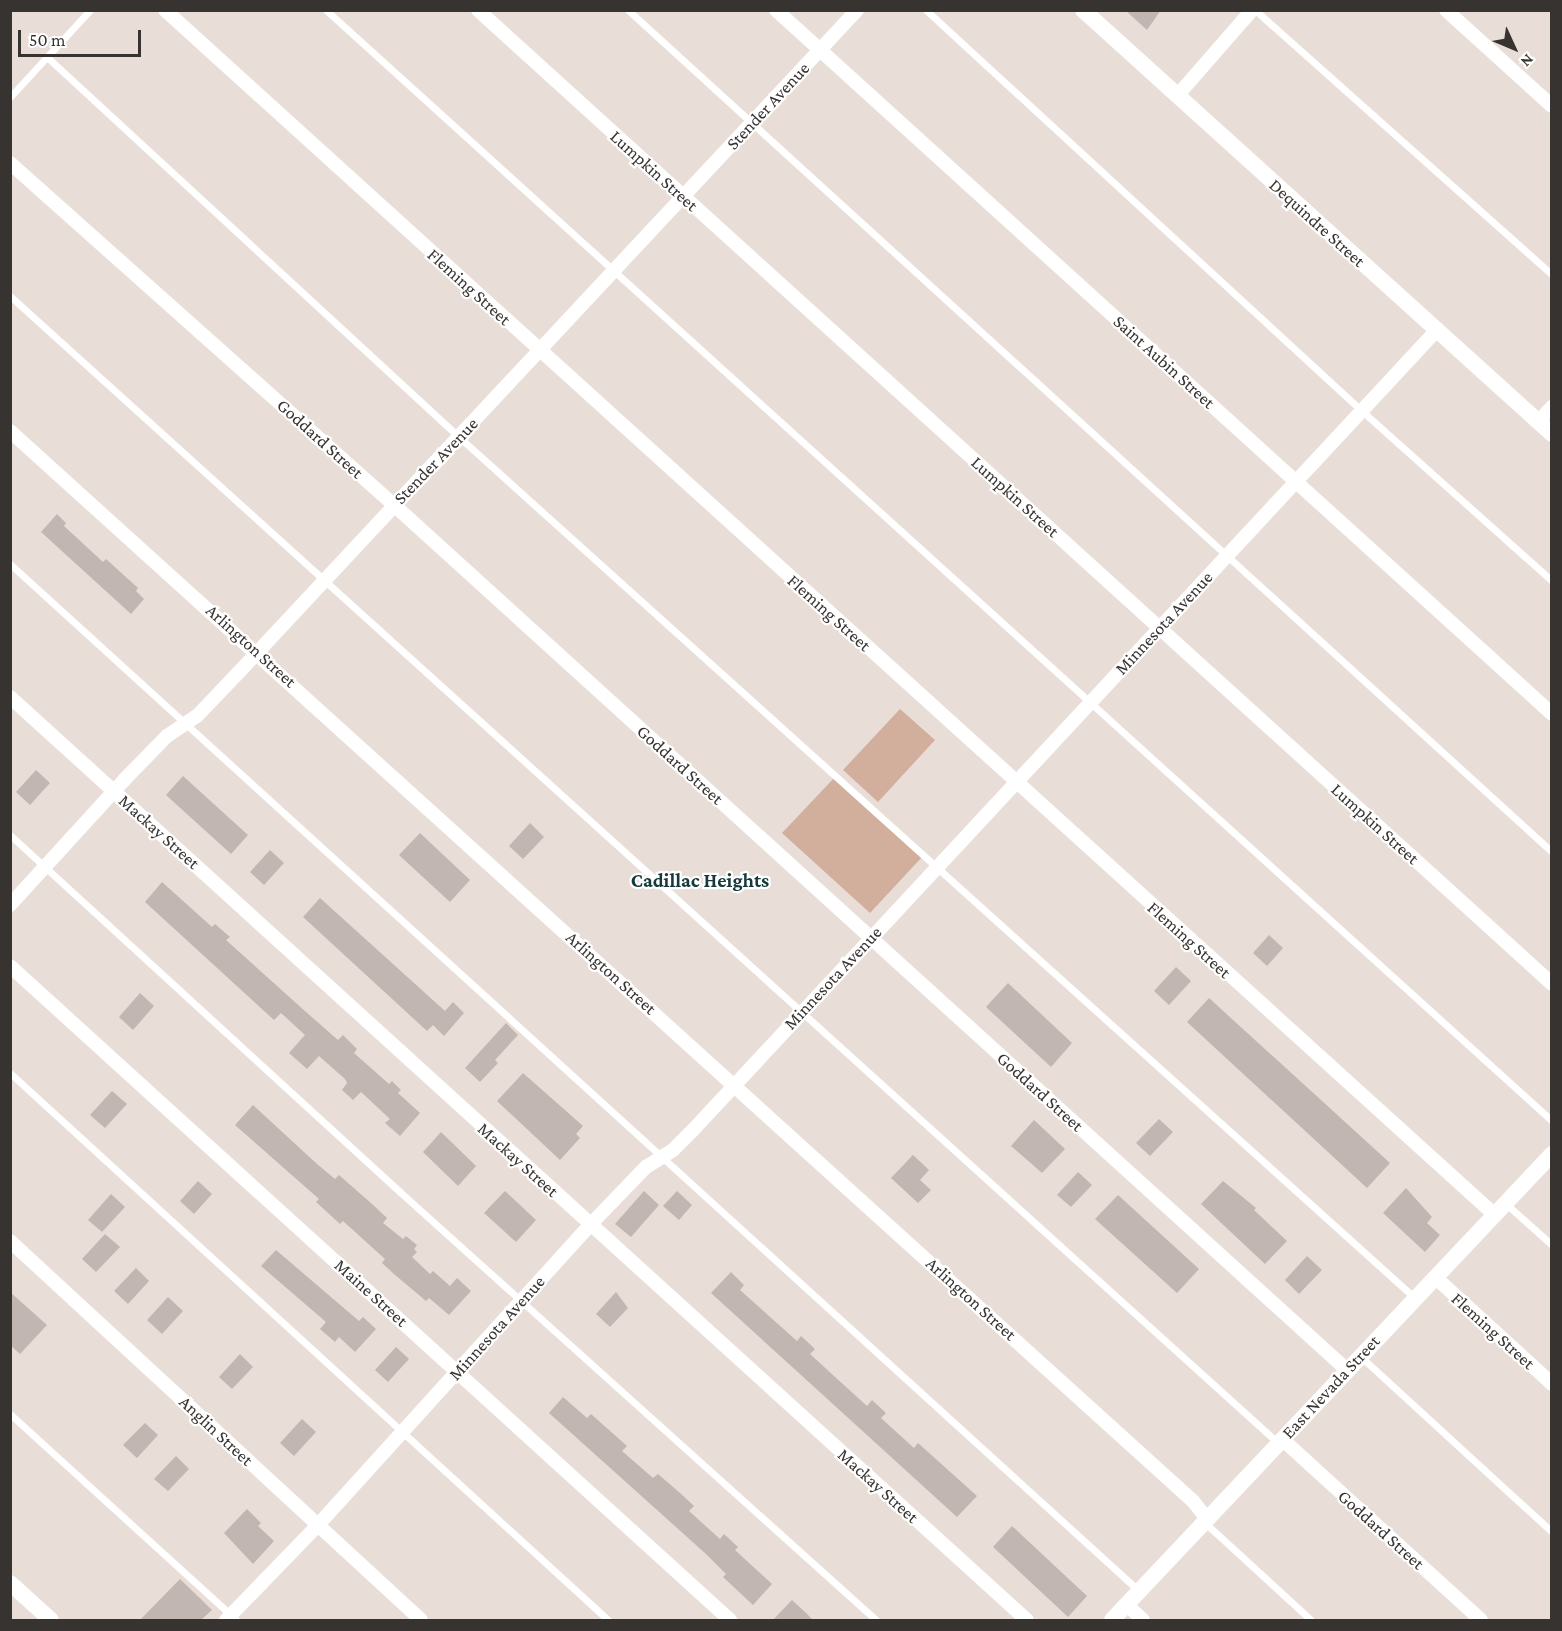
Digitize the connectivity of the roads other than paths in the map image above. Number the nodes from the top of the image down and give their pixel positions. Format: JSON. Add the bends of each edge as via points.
{"nodes":[{"id":1,"x":90,"y":10,"type":"edge"},
{"id":2,"x":165,"y":10,"type":"edge"},
{"id":3,"x":326,"y":10,"type":"edge"},
{"id":4,"x":477,"y":10,"type":"edge"},
{"id":5,"x":628,"y":10,"type":"edge"},
{"id":6,"x":776,"y":10,"type":"edge"},
{"id":7,"x":856,"y":10,"type":"edge"},
{"id":8,"x":926,"y":10,"type":"edge"},
{"id":9,"x":1083,"y":10,"type":"edge"},
{"id":10,"x":1254,"y":10,"type":"edge"},
{"id":11,"x":1446,"y":10,"type":"edge"},
{"id":12,"x":820,"y":50,"type":"junction"},
{"id":13,"x":47,"y":57,"type":"junction"},
{"id":14,"x":1177,"y":96,"type":"junction"},
{"id":15,"x":10,"y":97,"type":"edge"},
{"id":16,"x":1551,"y":106,"type":"edge"},
{"id":17,"x":752,"y":123,"type":"junction"},
{"id":18,"x":10,"y":163,"type":"edge"},
{"id":19,"x":683,"y":197,"type":"junction"},
{"id":20,"x":613,"y":272,"type":"junction"},
{"id":21,"x":1551,"y":275,"type":"edge"},
{"id":22,"x":10,"y":296,"type":"edge"},
{"id":23,"x":1436,"y":331,"type":"junction"},
{"id":24,"x":540,"y":351,"type":"junction"},
{"id":25,"x":1551,"y":407,"type":"edge"},
{"id":26,"x":1362,"y":411,"type":"junction"},
{"id":27,"x":1538,"y":422,"type":"junction"},
{"id":28,"x":10,"y":431,"type":"edge"},
{"id":29,"x":1551,"y":434,"type":"edge"},
{"id":30,"x":459,"y":437,"type":"junction"},
{"id":31,"x":1296,"y":482,"type":"junction"},
{"id":32,"x":394,"y":505,"type":"junction"},
{"id":33,"x":1228,"y":555,"type":"junction"},
{"id":34,"x":10,"y":564,"type":"edge"},
{"id":35,"x":325,"y":579,"type":"junction"},
{"id":36,"x":1551,"y":582,"type":"edge"},
{"id":37,"x":1159,"y":628,"type":"junction"},
{"id":38,"x":258,"y":652,"type":"junction"},
{"id":39,"x":10,"y":698,"type":"edge"},
{"id":40,"x":1091,"y":702,"type":"junction"},
{"id":41,"x":1551,"y":714,"type":"edge"},
{"id":42,"x":187,"y":724,"type":"junction"},
{"id":43,"x":1015,"y":782,"type":"junction"},
{"id":44,"x":114,"y":791,"type":"junction"},
{"id":45,"x":10,"y":835,"type":"edge"},
{"id":46,"x":1551,"y":852,"type":"edge"},
{"id":47,"x":938,"y":866,"type":"junction"},
{"id":48,"x":45,"y":867,"type":"junction"},
{"id":49,"x":10,"y":905,"type":"edge"},
{"id":50,"x":870,"y":938,"type":"junction"},
{"id":51,"x":10,"y":966,"type":"edge"},
{"id":52,"x":1551,"y":984,"type":"edge"},
{"id":53,"x":800,"y":1013,"type":"junction"},
{"id":54,"x":10,"y":1073,"type":"edge"},
{"id":55,"x":734,"y":1084,"type":"junction"},
{"id":56,"x":1551,"y":1121,"type":"edge"},
{"id":57,"x":1551,"y":1154,"type":"edge"},
{"id":58,"x":661,"y":1156,"type":"junction"},
{"id":59,"x":1500,"y":1209,"type":"junction"},
{"id":60,"x":590,"y":1225,"type":"junction"},
{"id":61,"x":10,"y":1241,"type":"edge"},
{"id":62,"x":1551,"y":1245,"type":"edge"},
{"id":63,"x":1435,"y":1278,"type":"junction"},
{"id":64,"x":1415,"y":1298,"type":"junction"},
{"id":65,"x":520,"y":1300,"type":"junction"},
{"id":66,"x":1360,"y":1356,"type":"junction"},
{"id":67,"x":457,"y":1371,"type":"junction"},
{"id":68,"x":1347,"y":1371,"type":"junction"},
{"id":69,"x":1551,"y":1384,"type":"edge"},
{"id":70,"x":10,"y":1414,"type":"edge"},
{"id":71,"x":401,"y":1434,"type":"junction"},
{"id":72,"x":1280,"y":1441,"type":"junction"},
{"id":73,"x":1205,"y":1521,"type":"junction"},
{"id":74,"x":318,"y":1525,"type":"junction"},
{"id":75,"x":1551,"y":1532,"type":"edge"},
{"id":76,"x":10,"y":1583,"type":"edge"},
{"id":77,"x":1139,"y":1591,"type":"junction"},
{"id":78,"x":1126,"y":1605,"type":"junction"},
{"id":79,"x":231,"y":1619,"type":"edge"},
{"id":80,"x":51,"y":1620,"type":"edge"},
{"id":81,"x":421,"y":1620,"type":"edge"},
{"id":82,"x":608,"y":1620,"type":"edge"},
{"id":83,"x":730,"y":1620,"type":"edge"},
{"id":84,"x":876,"y":1620,"type":"edge"},
{"id":85,"x":1027,"y":1620,"type":"edge"},
{"id":86,"x":1112,"y":1620,"type":"edge"},
{"id":87,"x":1143,"y":1620,"type":"edge"},
{"id":88,"x":1311,"y":1620,"type":"edge"},
{"id":89,"x":1481,"y":1620,"type":"edge"}],
"edges":[{"from":1,"to":13,"type":"lane"},
{"from":2,"to":24,"type":"street","name":"Fleming Street"},
{"from":3,"to":20,"type":"lane"},
{"from":4,"to":19,"type":"street","name":"Lumpkin Street"},
{"from":5,"to":17,"type":"lane"},
{"from":6,"to":12,"type":"street","name":"Saint Aubin Street"},
{"from":7,"to":12,"type":"street","name":"Stender Avenue"},
{"from":8,"to":26,"type":"lane"},
{"from":9,"to":14,"type":"street","name":"Dequindre Street"},
{"from":10,"to":14,"type":"street"},
{"from":10,"to":21,"type":"lane"},
{"from":11,"to":16,"type":"street"},
{"from":12,"to":17,"type":"street","name":"Stender Avenue"},
{"from":12,"to":31,"type":"street","name":"Saint Aubin Street"},
{"from":13,"to":15,"type":"lane"},
{"from":13,"to":30,"type":"lane"},
{"from":14,"to":23,"type":"street","name":"Dequindre Street"},
{"from":17,"to":19,"type":"street","name":"Stender Avenue"},
{"from":17,"to":33,"type":"lane"},
{"from":18,"to":32,"type":"street","name":"Goddard Street"},
{"from":19,"to":20,"type":"street","name":"Stender Avenue"},
{"from":19,"to":37,"type":"street","name":"Lumpkin Street"},
{"from":20,"to":24,"type":"street","name":"Stender Avenue"},
{"from":20,"to":40,"type":"lane"},
{"from":22,"to":35,"type":"lane"},
{"from":23,"to":26,"type":"street","name":"Minnesota Avenue"},
{"from":23,"to":27,"type":"street","name":"Dequindre Street"},
{"from":24,"to":30,"type":"street","name":"Stender Avenue"},
{"from":24,"to":43,"type":"street","name":"Fleming Street"},
{"from":25,"to":27,"type":"street"},
{"from":26,"to":31,"type":"street","name":"Minnesota Avenue"},
{"from":26,"to":36,"type":"lane"},
{"from":27,"to":29,"type":"street","name":"Dequindre Street"},
{"from":28,"to":38,"type":"street","name":"Arlington Street"},
{"from":30,"to":32,"type":"street","name":"Stender Avenue"},
{"from":30,"to":47,"type":"lane"},
{"from":31,"to":33,"type":"street","name":"Minnesota Avenue"},
{"from":31,"to":41,"type":"street","name":"Saint Aubin Street"},
{"from":32,"to":35,"type":"street","name":"Stender Avenue"},
{"from":32,"to":50,"type":"street","name":"Goddard Street"},
{"from":33,"to":37,"type":"street","name":"Minnesota Avenue"},
{"from":33,"to":46,"type":"lane"},
{"from":34,"to":42,"type":"lane"},
{"from":35,"to":38,"type":"street","name":"Stender Avenue"},
{"from":35,"to":53,"type":"lane"},
{"from":37,"to":40,"type":"street","name":"Minnesota Avenue"},
{"from":37,"to":52,"type":"street","name":"Lumpkin Street"},
{"from":38,"to":42,"type":"street","name":"Stender Avenue"},
{"from":38,"to":55,"type":"street","name":"Arlington Street"},
{"from":39,"to":44,"type":"street","name":"Mackay Street"},
{"from":40,"to":43,"type":"street","name":"Minnesota Avenue"},
{"from":40,"to":56,"type":"lane"},
{"from":42,"to":44,"type":"street","name":"Stender Avenue","via":[[167,736]]},
{"from":42,"to":58,"type":"lane"},
{"from":43,"to":47,"type":"street","name":"Minnesota Avenue"},
{"from":43,"to":59,"type":"street","name":"Fleming Street"},
{"from":44,"to":48,"type":"street","name":"Stender Avenue"},
{"from":44,"to":60,"type":"street","name":"Mackay Street"},
{"from":45,"to":48,"type":"lane"},
{"from":47,"to":50,"type":"street","name":"Minnesota Avenue"},
{"from":47,"to":64,"type":"lane"},
{"from":48,"to":49,"type":"street","name":"Stender Avenue"},
{"from":48,"to":65,"type":"lane"},
{"from":50,"to":53,"type":"street","name":"Minnesota Avenue"},
{"from":50,"to":68,"type":"street","name":"Goddard Street"},
{"from":51,"to":67,"type":"street","name":"Maine Street"},
{"from":53,"to":55,"type":"street","name":"Minnesota Avenue"},
{"from":53,"to":72,"type":"lane"},
{"from":54,"to":71,"type":"lane"},
{"from":55,"to":58,"type":"street","name":"Minnesota Avenue","via":[[673,1150]]},
{"from":55,"to":73,"type":"street","name":"Arlington Street","via":[[1193,1501]]},
{"from":57,"to":59,"type":"street","name":"East Nevada Street"},
{"from":58,"to":60,"type":"street","name":"Minnesota Avenue"},
{"from":58,"to":77,"type":"lane"},
{"from":59,"to":62,"type":"lane"},
{"from":59,"to":63,"type":"street","name":"East Nevada Street"},
{"from":60,"to":65,"type":"street","name":"Minnesota Avenue"},
{"from":60,"to":85,"type":"street","name":"Mackay Street"},
{"from":61,"to":74,"type":"street","name":"Anglin Street"},
{"from":63,"to":64,"type":"street","name":"East Nevada Street"},
{"from":63,"to":69,"type":"street","name":"Fleming Street"},
{"from":64,"to":66,"type":"street","name":"East Nevada Street"},
{"from":65,"to":67,"type":"street","name":"Minnesota Avenue"},
{"from":65,"to":84,"type":"lane"},
{"from":66,"to":68,"type":"street","name":"East Nevada Street"},
{"from":66,"to":75,"type":"lane"},
{"from":67,"to":71,"type":"street","name":"Minnesota Avenue"},
{"from":67,"to":83,"type":"street","name":"Maine Street"},
{"from":68,"to":72,"type":"street","name":"East Nevada Street"},
{"from":70,"to":79,"type":"lane"},
{"from":71,"to":74,"type":"street","name":"Minnesota Avenue"},
{"from":71,"to":82,"type":"lane"},
{"from":72,"to":73,"type":"street","name":"East Nevada Street"},
{"from":72,"to":89,"type":"street","name":"Goddard Street"},
{"from":73,"to":77,"type":"street","name":"East Nevada Street"},
{"from":73,"to":88,"type":"lane"},
{"from":74,"to":79,"type":"street","name":"Minnesota Avenue"},
{"from":74,"to":81,"type":"street","name":"Anglin Street"},
{"from":76,"to":80,"type":"street"},
{"from":77,"to":78,"type":"street","name":"East Nevada Street"},
{"from":78,"to":86,"type":"street","name":"East Nevada Street"},
{"from":78,"to":87,"type":"street"}]}
